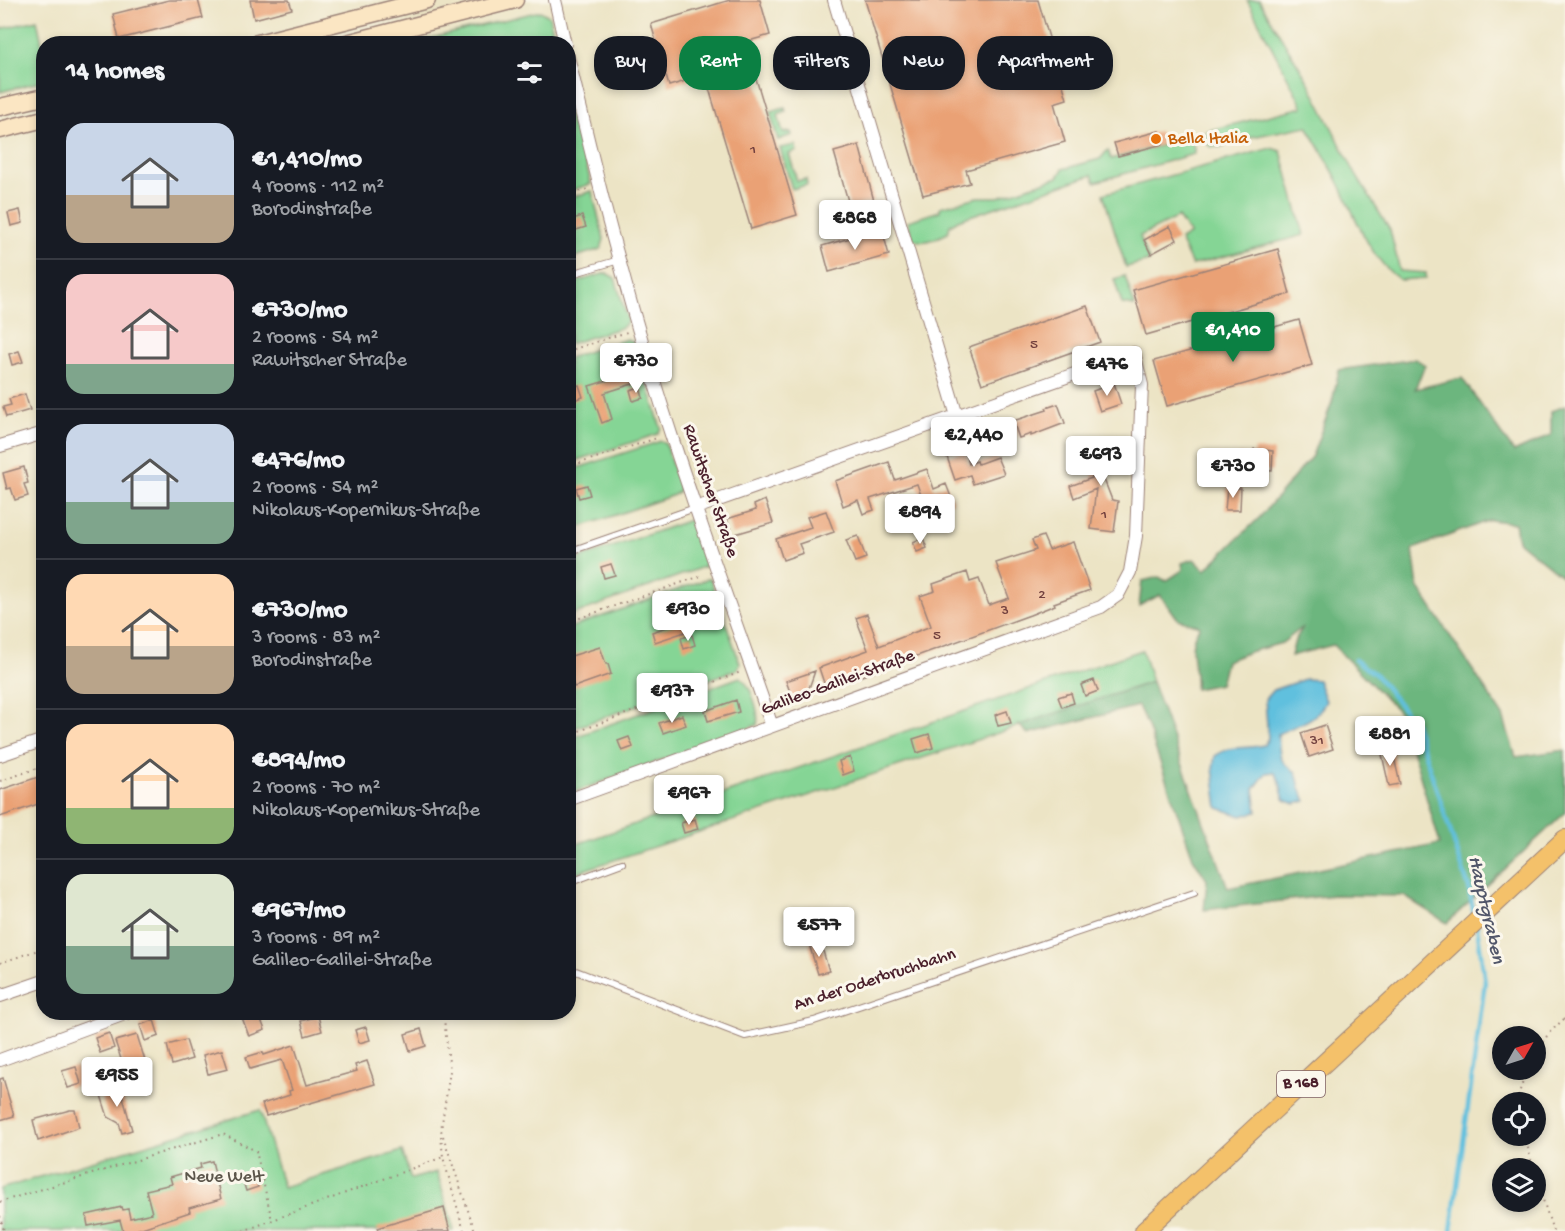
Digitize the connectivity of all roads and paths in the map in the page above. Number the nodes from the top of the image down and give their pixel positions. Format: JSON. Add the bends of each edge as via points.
{"nodes":[{"id":1,"x":427,"y":0,"type":"edge"},
{"id":2,"x":515,"y":0,"type":"edge"},
{"id":3,"x":555,"y":0,"type":"edge"},
{"id":4,"x":834,"y":0,"type":"edge"},
{"id":5,"x":286,"y":36,"type":"edge"},
{"id":6,"x":374,"y":36,"type":"edge"},
{"id":7,"x":563,"y":36,"type":"edge"},
{"id":8,"x":576,"y":89,"type":"edge"},
{"id":9,"x":36,"y":99,"type":"edge"},
{"id":10,"x":0,"y":108,"type":"edge"},
{"id":11,"x":36,"y":121,"type":"edge"},
{"id":12,"x":0,"y":130,"type":"edge"},
{"id":13,"x":600,"y":186,"type":"junction"},
{"id":14,"x":576,"y":193,"type":"edge"},
{"id":15,"x":619,"y":260,"type":"junction"},
{"id":16,"x":576,"y":273,"type":"edge"},
{"id":17,"x":639,"y":328,"type":"junction"},
{"id":18,"x":576,"y":348,"type":"edge"},
{"id":19,"x":957,"y":416,"type":"junction"},
{"id":20,"x":671,"y":433,"type":"junction"},
{"id":21,"x":36,"y":435,"type":"edge"},
{"id":22,"x":0,"y":446,"type":"edge"},
{"id":23,"x":576,"y":464,"type":"edge"},
{"id":24,"x":696,"y":508,"type":"junction"},
{"id":25,"x":576,"y":549,"type":"edge"},
{"id":26,"x":718,"y":570,"type":"junction"},
{"id":27,"x":576,"y":619,"type":"edge"},
{"id":28,"x":752,"y":668,"type":"junction"},
{"id":29,"x":772,"y":726,"type":"junction"},
{"id":30,"x":576,"y":732,"type":"edge"},
{"id":31,"x":36,"y":743,"type":"edge"},
{"id":32,"x":0,"y":755,"type":"edge"},
{"id":33,"x":36,"y":769,"type":"edge"},
{"id":34,"x":0,"y":781,"type":"edge"},
{"id":35,"x":576,"y":797,"type":"edge"},
{"id":36,"x":1565,"y":839,"type":"edge"},
{"id":37,"x":622,"y":863,"type":"dead end"},
{"id":38,"x":576,"y":880,"type":"edge"},
{"id":39,"x":1194,"y":893,"type":"dead end"},
{"id":40,"x":36,"y":951,"type":"edge"},
{"id":41,"x":0,"y":963,"type":"edge"},
{"id":42,"x":576,"y":971,"type":"edge"},
{"id":43,"x":36,"y":984,"type":"edge"},
{"id":44,"x":0,"y":996,"type":"edge"},
{"id":45,"x":1565,"y":1018,"type":"edge"},
{"id":46,"x":108,"y":1020,"type":"edge"},
{"id":47,"x":444,"y":1020,"type":"edge"},
{"id":48,"x":1546,"y":1037,"type":"edge"},
{"id":49,"x":0,"y":1060,"type":"edge"},
{"id":50,"x":441,"y":1130,"type":"junction"},
{"id":51,"x":443,"y":1157,"type":"junction"},
{"id":52,"x":0,"y":1202,"type":"edge"},
{"id":53,"x":1546,"y":1209,"type":"edge"},
{"id":54,"x":0,"y":1216,"type":"edge"},
{"id":55,"x":272,"y":1220,"type":"junction"},
{"id":56,"x":4,"y":1231,"type":"edge"},
{"id":57,"x":243,"y":1231,"type":"edge"},
{"id":58,"x":464,"y":1231,"type":"edge"},
{"id":59,"x":475,"y":1231,"type":"edge"},
{"id":60,"x":1144,"y":1231,"type":"edge"},
{"id":61,"x":1553,"y":1231,"type":"edge"}],
"edges":[{"from":1,"to":5,"type":"street"},
{"from":2,"to":6,"type":"street"},
{"from":3,"to":7,"type":"street"},
{"from":4,"to":19,"type":"street"},
{"from":8,"to":13,"type":"street","name":"Rawitscher Straße"},
{"from":9,"to":10,"type":"street"},
{"from":11,"to":12,"type":"street"},
{"from":13,"to":14,"type":"path"},
{"from":13,"to":15,"type":"street","name":"Rawitscher Straße"},
{"from":15,"to":16,"type":"lane"},
{"from":15,"to":17,"type":"street","name":"Rawitscher Straße"},
{"from":17,"to":18,"type":"path"},
{"from":17,"to":20,"type":"street","name":"Rawitscher Straße"},
{"from":19,"to":24,"type":"street"},
{"from":19,"to":29,"type":"street","name":"Galileo-Galilei-Straße","via":[[1134,353],[1142,385],[1136,536],[1130,572],[1118,595],[1101,607]]},
{"from":20,"to":23,"type":"path"},
{"from":20,"to":24,"type":"street","name":"Rawitscher Straße"},
{"from":21,"to":22,"type":"street"},
{"from":24,"to":25,"type":"lane"},
{"from":24,"to":26,"type":"street","name":"Rawitscher Straße"},
{"from":26,"to":27,"type":"path"},
{"from":26,"to":28,"type":"street","name":"Rawitscher Straße"},
{"from":28,"to":29,"type":"street","name":"Rawitscher Straße"},
{"from":28,"to":30,"type":"path"},
{"from":29,"to":35,"type":"street","name":"Galileo-Galilei-Straße"},
{"from":31,"to":32,"type":"street"},
{"from":33,"to":34,"type":"path"},
{"from":36,"to":60,"type":"main road","number":"B 168"},
{"from":37,"to":38,"type":"lane"},
{"from":39,"to":42,"type":"lane","name":"An der Oderbruchbahn","via":[[814,1021],[745,1036]]},
{"from":40,"to":41,"type":"path"},
{"from":43,"to":44,"type":"street"},
{"from":45,"to":48,"type":"path"},
{"from":46,"to":49,"type":"street"},
{"from":47,"to":50,"type":"path","via":[[450,1071]]},
{"from":50,"to":51,"type":"path"},
{"from":50,"to":59,"type":"path"},
{"from":51,"to":55,"type":"path"},
{"from":51,"to":58,"type":"path"},
{"from":52,"to":55,"type":"path","via":[[223,1134],[256,1151]]},
{"from":53,"to":61,"type":"path"},
{"from":54,"to":56,"type":"path"},
{"from":55,"to":57,"type":"path"}]}
